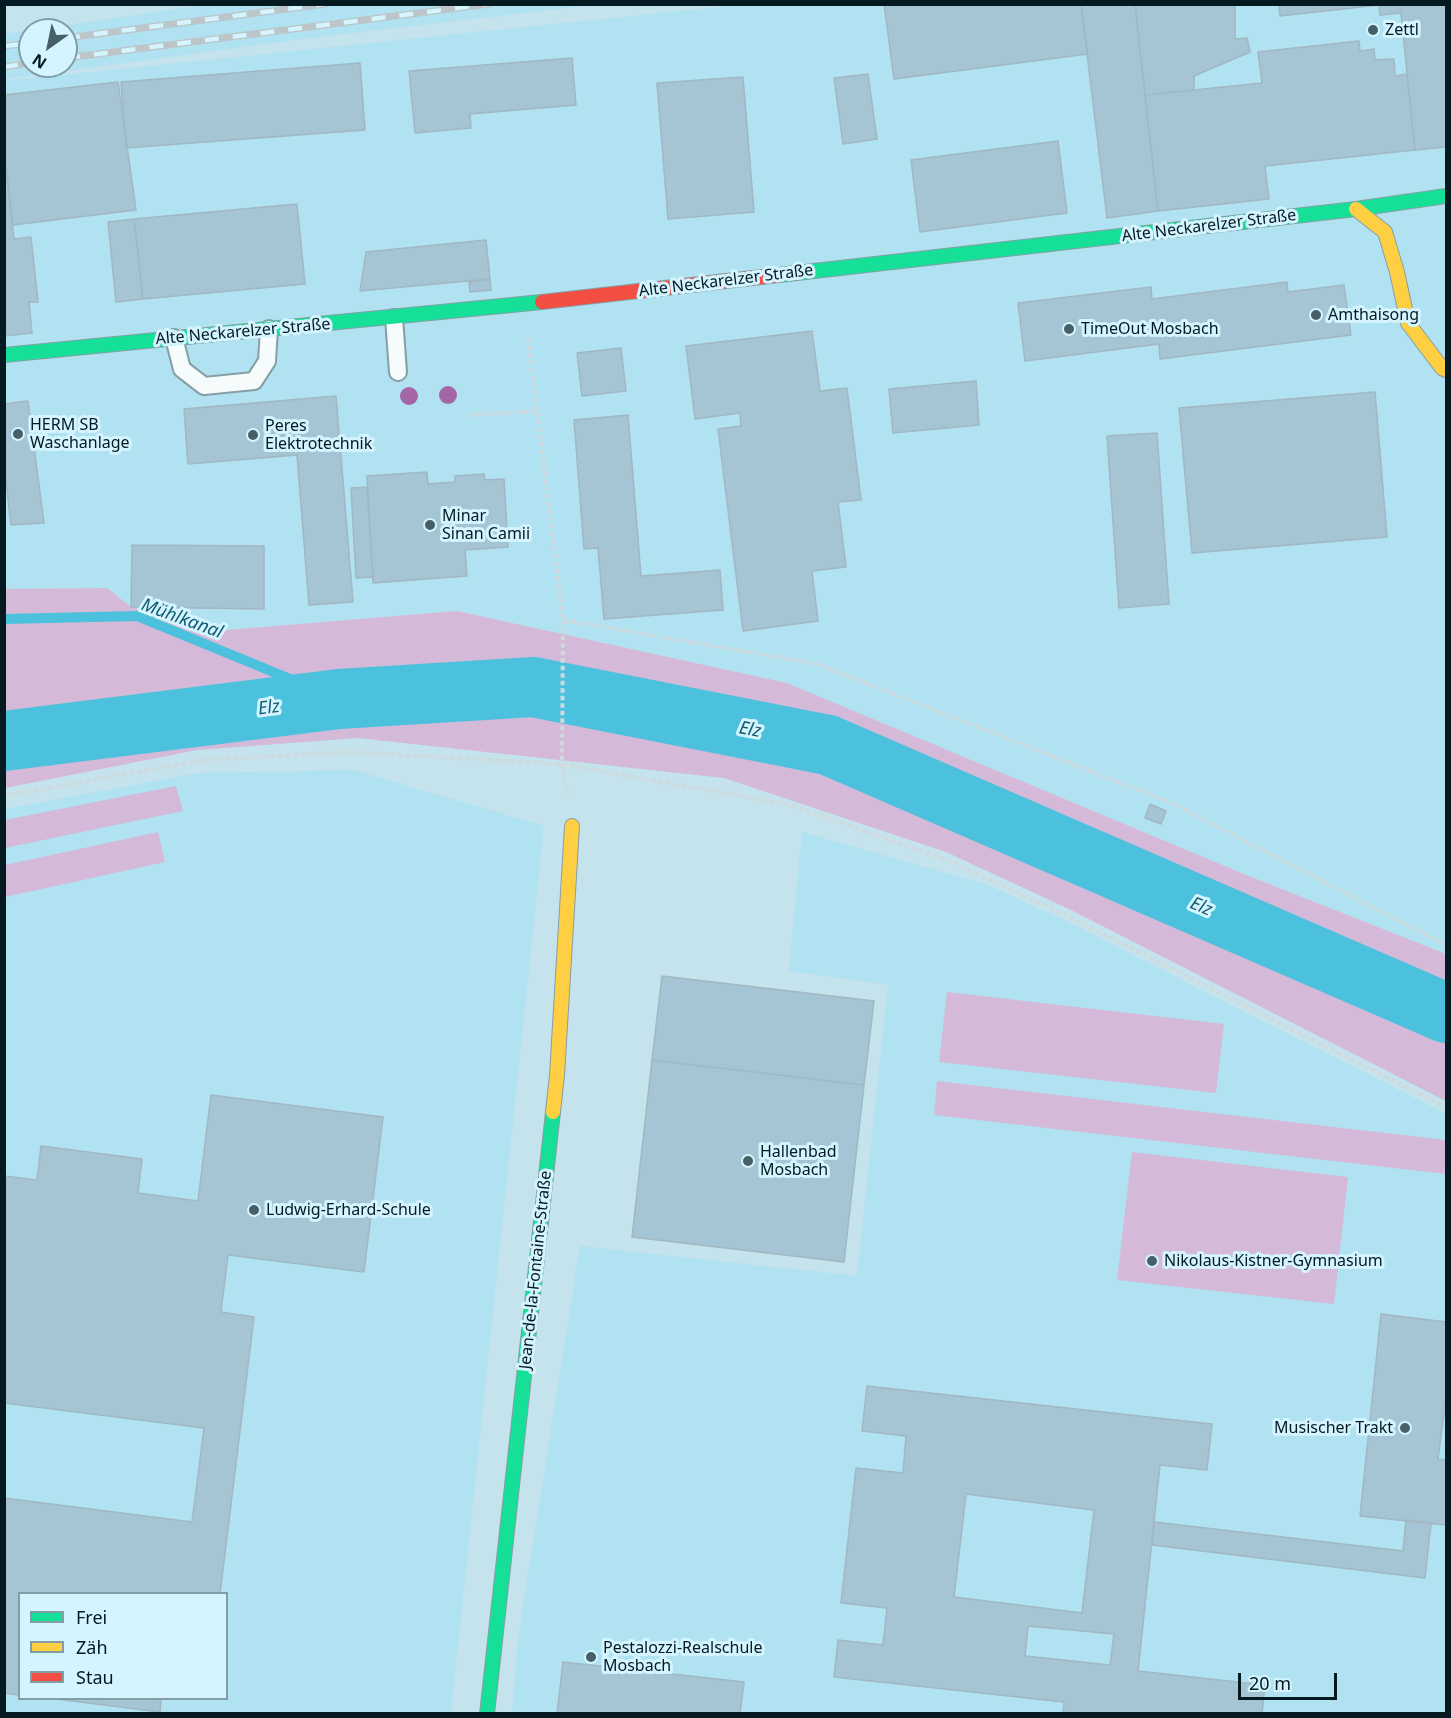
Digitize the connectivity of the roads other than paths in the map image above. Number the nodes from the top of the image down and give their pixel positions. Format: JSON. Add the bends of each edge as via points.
{"nodes":[{"id":1,"x":1446,"y":196,"type":"edge"},
{"id":2,"x":1356,"y":208,"type":"junction"},
{"id":3,"x":394,"y":318,"type":"junction"},
{"id":4,"x":269,"y":329,"type":"junction"},
{"id":5,"x":174,"y":338,"type":"junction"},
{"id":6,"x":4,"y":355,"type":"edge"},
{"id":7,"x":1446,"y":370,"type":"edge"},
{"id":8,"x":398,"y":372,"type":"dead end"},
{"id":9,"x":572,"y":826,"type":"dead end"},
{"id":10,"x":487,"y":1713,"type":"edge"}],
"edges":[{"from":1,"to":2,"type":"street","name":"Alte Neckarelzer Straße"},
{"from":2,"to":3,"type":"street","name":"Alte Neckarelzer Straße"},
{"from":2,"to":7,"type":"street","via":[[1385,232],[1408,323]]},
{"from":3,"to":4,"type":"street","name":"Alte Neckarelzer Straße"},
{"from":3,"to":8,"type":"lane"},
{"from":4,"to":5,"type":"street","name":"Alte Neckarelzer Straße"},
{"from":4,"to":5,"type":"lane","via":[[267,361],[254,381],[204,386],[182,369]]},
{"from":5,"to":6,"type":"street","name":"Alte Neckarelzer Straße"},
{"from":9,"to":10,"type":"street","name":"Jean-de-la-Fontaine-Straße","via":[[558,1076]]}]}
